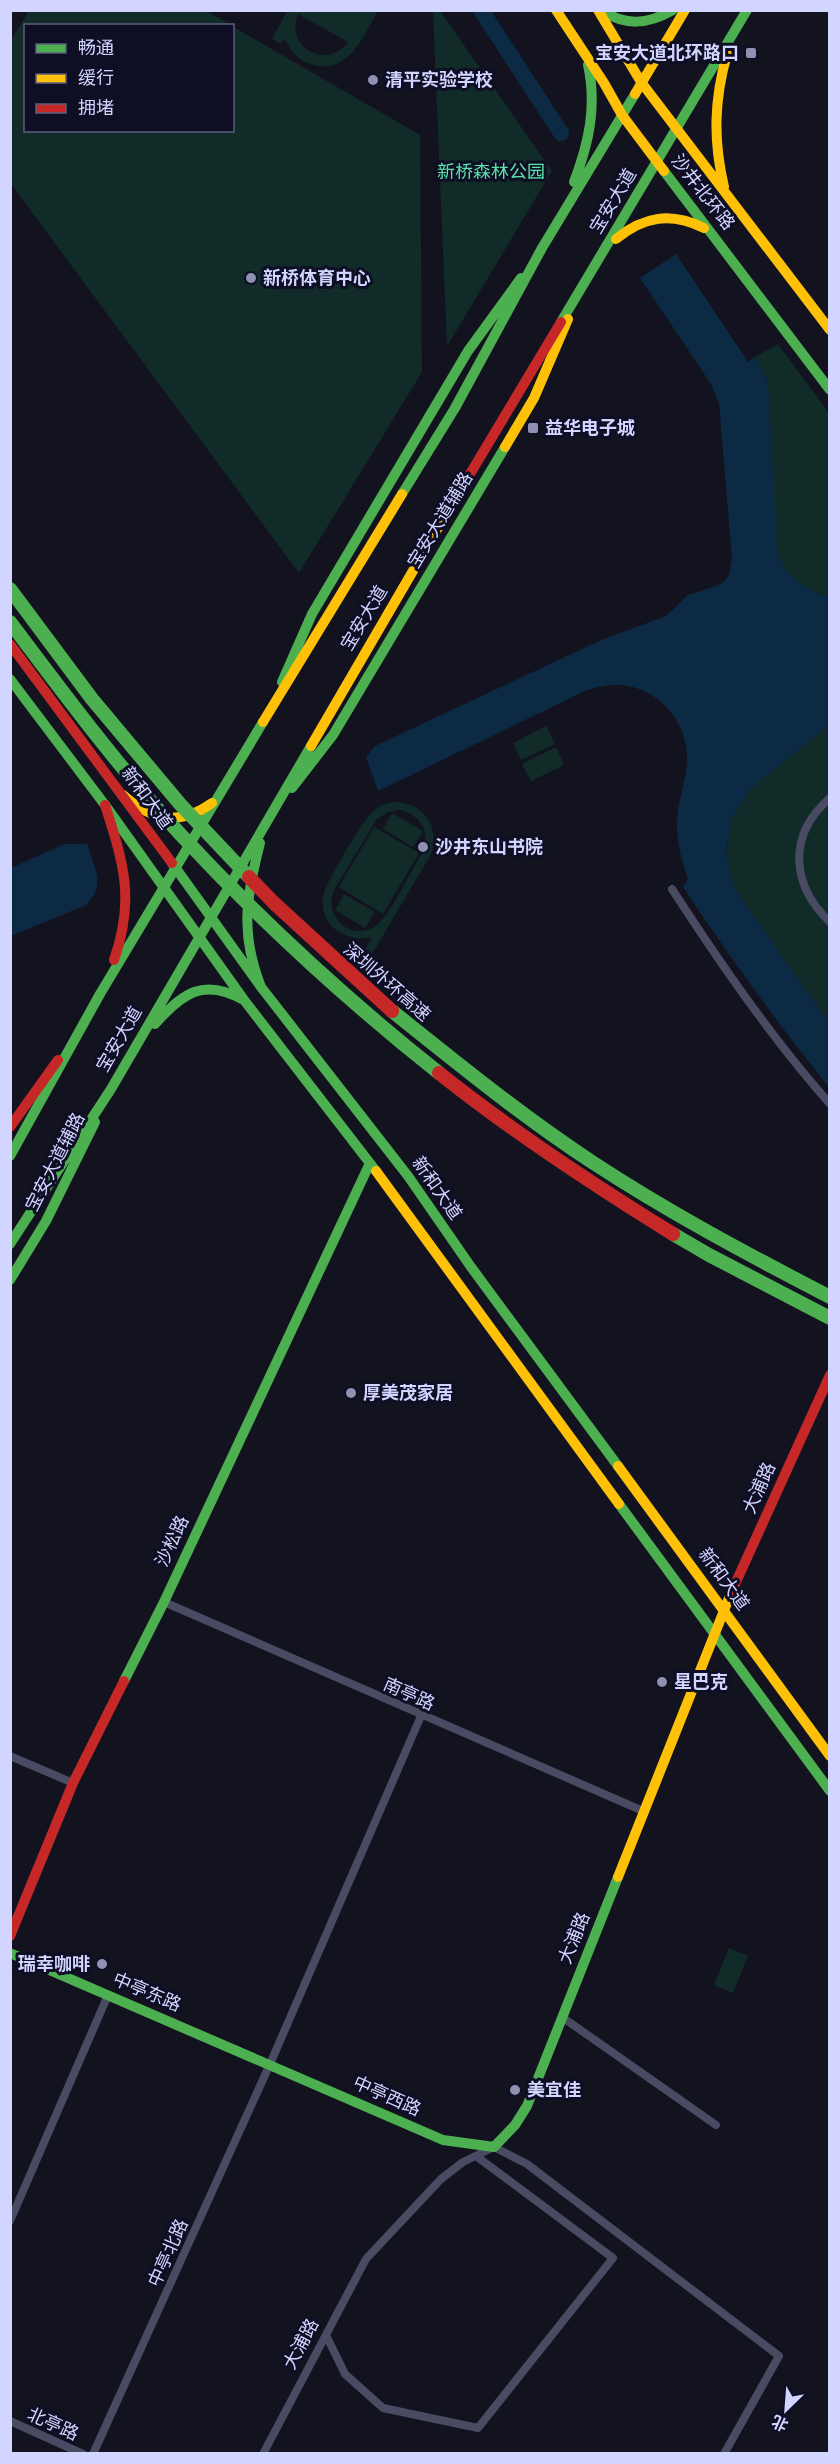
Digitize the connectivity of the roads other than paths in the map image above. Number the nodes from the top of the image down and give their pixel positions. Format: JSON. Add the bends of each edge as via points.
{"nodes":[{"id":1,"x":556,"y":10,"type":"edge"},
{"id":2,"x":599,"y":10,"type":"edge"},
{"id":3,"x":673,"y":10,"type":"edge"},
{"id":4,"x":685,"y":10,"type":"edge"},
{"id":5,"x":747,"y":10,"type":"edge"},
{"id":6,"x":734,"y":33,"type":"junction"},
{"id":7,"x":584,"y":52,"type":"junction"},
{"id":8,"x":642,"y":82,"type":"junction"},
{"id":9,"x":622,"y":114,"type":"junction"},
{"id":10,"x":677,"y":130,"type":"junction"},
{"id":11,"x":657,"y":163,"type":"junction"},
{"id":12,"x":725,"y":192,"type":"junction"},
{"id":13,"x":562,"y":214,"type":"junction"},
{"id":14,"x":714,"y":236,"type":"junction"},
{"id":15,"x":607,"y":248,"type":"junction"},
{"id":16,"x":830,"y":330,"type":"edge"},
{"id":17,"x":830,"y":390,"type":"edge"},
{"id":18,"x":10,"y":589,"type":"edge"},
{"id":19,"x":10,"y":622,"type":"edge"},
{"id":20,"x":10,"y":644,"type":"edge"},
{"id":21,"x":10,"y":679,"type":"edge"},
{"id":22,"x":123,"y":795,"type":"junction"},
{"id":23,"x":217,"y":798,"type":"junction"},
{"id":24,"x":830,"y":798,"type":"edge"},
{"id":25,"x":105,"y":805,"type":"junction"},
{"id":26,"x":264,"y":827,"type":"junction"},
{"id":27,"x":176,"y":868,"type":"junction"},
{"id":28,"x":164,"y":888,"type":"junction"},
{"id":29,"x":672,"y":889,"type":"dead end"},
{"id":30,"x":211,"y":917,"type":"junction"},
{"id":31,"x":830,"y":922,"type":"edge"},
{"id":32,"x":199,"y":937,"type":"junction"},
{"id":33,"x":261,"y":987,"type":"junction"},
{"id":34,"x":100,"y":994,"type":"junction"},
{"id":35,"x":244,"y":1000,"type":"junction"},
{"id":36,"x":74,"y":1038,"type":"junction"},
{"id":37,"x":136,"y":1045,"type":"junction"},
{"id":38,"x":111,"y":1089,"type":"junction"},
{"id":39,"x":830,"y":1104,"type":"edge"},
{"id":40,"x":10,"y":1127,"type":"edge"},
{"id":41,"x":10,"y":1156,"type":"edge"},
{"id":42,"x":370,"y":1163,"type":"junction"},
{"id":43,"x":10,"y":1244,"type":"edge"},
{"id":44,"x":10,"y":1280,"type":"edge"},
{"id":45,"x":830,"y":1297,"type":"edge"},
{"id":46,"x":830,"y":1318,"type":"edge"},
{"id":47,"x":830,"y":1375,"type":"edge"},
{"id":48,"x":164,"y":1602,"type":"junction"},
{"id":49,"x":724,"y":1608,"type":"junction"},
{"id":50,"x":714,"y":1632,"type":"junction"},
{"id":51,"x":421,"y":1716,"type":"junction"},
{"id":52,"x":10,"y":1756,"type":"edge"},
{"id":53,"x":830,"y":1756,"type":"edge"},
{"id":54,"x":73,"y":1783,"type":"junction"},
{"id":55,"x":830,"y":1791,"type":"edge"},
{"id":56,"x":643,"y":1811,"type":"junction"},
{"id":57,"x":10,"y":1936,"type":"edge"},
{"id":58,"x":10,"y":1953,"type":"edge"},
{"id":59,"x":108,"y":1995,"type":"junction"},
{"id":60,"x":562,"y":2018,"type":"junction"},
{"id":61,"x":270,"y":2064,"type":"junction"},
{"id":62,"x":716,"y":2125,"type":"dead end"},
{"id":63,"x":494,"y":2147,"type":"junction"},
{"id":64,"x":476,"y":2156,"type":"junction"},
{"id":65,"x":10,"y":2221,"type":"edge"},
{"id":66,"x":326,"y":2335,"type":"junction"},
{"id":67,"x":10,"y":2421,"type":"edge"},
{"id":68,"x":83,"y":2454,"type":"edge"},
{"id":69,"x":93,"y":2454,"type":"edge"},
{"id":70,"x":263,"y":2454,"type":"edge"},
{"id":71,"x":724,"y":2454,"type":"edge"}],
"edges":[{"from":1,"to":7,"type":"main road","name":"沙井北环路"},
{"from":2,"to":3,"type":"main road","via":[[640,25]]},
{"from":2,"to":8,"type":"main road","name":"沙井北环路"},
{"from":4,"to":8,"type":"main road","name":"宝安大道"},
{"from":5,"to":6,"type":"main road","name":"宝安大道"},
{"from":6,"to":10,"type":"main road","name":"宝安大道"},
{"from":6,"to":12,"type":"main road","via":[[714,106],[716,148]]},
{"from":7,"to":9,"type":"main road","name":"沙井北环路"},
{"from":7,"to":13,"type":"main road","via":[[592,82],[592,121],[584,156]]},
{"from":8,"to":9,"type":"main road","name":"宝安大道"},
{"from":8,"to":10,"type":"main road","name":"沙井北环路"},
{"from":9,"to":11,"type":"main road","name":"沙井北环路"},
{"from":9,"to":13,"type":"main road","name":"宝安大道"},
{"from":10,"to":11,"type":"main road","name":"宝安大道"},
{"from":10,"to":12,"type":"main road","name":"沙井北环路"},
{"from":11,"to":14,"type":"main road","name":"沙井北环路"},
{"from":11,"to":15,"type":"main road","name":"宝安大道"},
{"from":12,"to":16,"type":"main road","name":"沙井北环路"},
{"from":13,"to":23,"type":"main road","name":"宝安大道","via":[[455,408]]},
{"from":14,"to":15,"type":"main road","via":[[687,219],[654,217],[630,227]]},
{"from":14,"to":17,"type":"main road","name":"沙井北环路"},
{"from":15,"to":26,"type":"main road","name":"宝安大道","via":[[345,684]]},
{"from":18,"to":45,"type":"main road","name":"深圳外环高速","bridge":true,"via":[[96,705],[197,824],[284,914],[384,1005],[497,1095],[590,1161],[722,1241]]},
{"from":19,"to":46,"type":"main road","name":"深圳外环高速","bridge":true,"via":[[88,725],[184,837],[264,920],[372,1020],[469,1098],[579,1176],[713,1257]]},
{"from":20,"to":22,"type":"main road","name":"新和大道"},
{"from":21,"to":25,"type":"main road"},
{"from":22,"to":23,"type":"main road","via":[[139,809],[170,819],[191,816]]},
{"from":22,"to":27,"type":"main road","name":"新和大道"},
{"from":23,"to":27,"type":"main road","name":"宝安大道"},
{"from":24,"to":31,"type":"street","via":[[807,826],[799,860],[807,894]]},
{"from":25,"to":28,"type":"main road"},
{"from":25,"to":34,"type":"main road","via":[[124,863],[128,901],[124,932]]},
{"from":26,"to":30,"type":"main road","name":"宝安大道"},
{"from":26,"to":33,"type":"main road","via":[[244,912],[246,943]]},
{"from":27,"to":28,"type":"main road","name":"宝安大道"},
{"from":27,"to":30,"type":"main road","name":"新和大道"},
{"from":28,"to":32,"type":"main road"},
{"from":28,"to":34,"type":"main road","name":"宝安大道"},
{"from":29,"to":39,"type":"street","via":[[772,1034]]},
{"from":30,"to":32,"type":"main road","name":"宝安大道"},
{"from":30,"to":33,"type":"main road","name":"新和大道"},
{"from":32,"to":35,"type":"main road"},
{"from":32,"to":37,"type":"main road","name":"宝安大道"},
{"from":33,"to":49,"type":"main road","name":"新和大道","via":[[408,1176],[484,1285]]},
{"from":34,"to":36,"type":"main road","name":"宝安大道"},
{"from":35,"to":37,"type":"main road","via":[[218,989],[189,993],[172,1004]]},
{"from":35,"to":42,"type":"main road"},
{"from":36,"to":40,"type":"main road"},
{"from":36,"to":41,"type":"main road","name":"宝安大道"},
{"from":37,"to":38,"type":"main road","name":"宝安大道"},
{"from":38,"to":43,"type":"main road","name":"宝安大道"},
{"from":38,"to":44,"type":"main road","name":"宝安大道辅路","via":[[46,1221]]},
{"from":42,"to":48,"type":"main road","name":"沙松路"},
{"from":42,"to":50,"type":"main road"},
{"from":47,"to":49,"type":"main road","name":"大浦路"},
{"from":48,"to":51,"type":"street","name":"南亭路"},
{"from":48,"to":54,"type":"main road","name":"沙松路"},
{"from":49,"to":50,"type":"main road","name":"大浦路"},
{"from":49,"to":53,"type":"main road","name":"新和大道"},
{"from":50,"to":55,"type":"main road"},
{"from":50,"to":56,"type":"main road","name":"大浦路"},
{"from":51,"to":56,"type":"street","name":"南亭路"},
{"from":51,"to":61,"type":"street","name":"中亭北路"},
{"from":52,"to":54,"type":"street"},
{"from":54,"to":57,"type":"main road","name":"沙松路"},
{"from":56,"to":60,"type":"main road","name":"大浦路"},
{"from":58,"to":59,"type":"main road","name":"中亭东路"},
{"from":59,"to":61,"type":"main road","name":"中亭东路"},
{"from":59,"to":65,"type":"street"},
{"from":60,"to":62,"type":"street"},
{"from":60,"to":63,"type":"main road","name":"大浦路","via":[[527,2106]]},
{"from":61,"to":63,"type":"main road","name":"中亭西路","via":[[443,2140]]},
{"from":61,"to":69,"type":"street","name":"中亭北路"},
{"from":63,"to":64,"type":"street","name":"大浦路"},
{"from":63,"to":71,"type":"street","via":[[526,2164],[779,2356]]},
{"from":64,"to":66,"type":"street","name":"大浦路","via":[[441,2179],[366,2259]]},
{"from":64,"to":66,"type":"street","via":[[613,2258],[478,2428],[383,2408],[345,2374]]},
{"from":66,"to":70,"type":"street","name":"大浦路"},
{"from":67,"to":68,"type":"street","name":"北亭路"}]}
